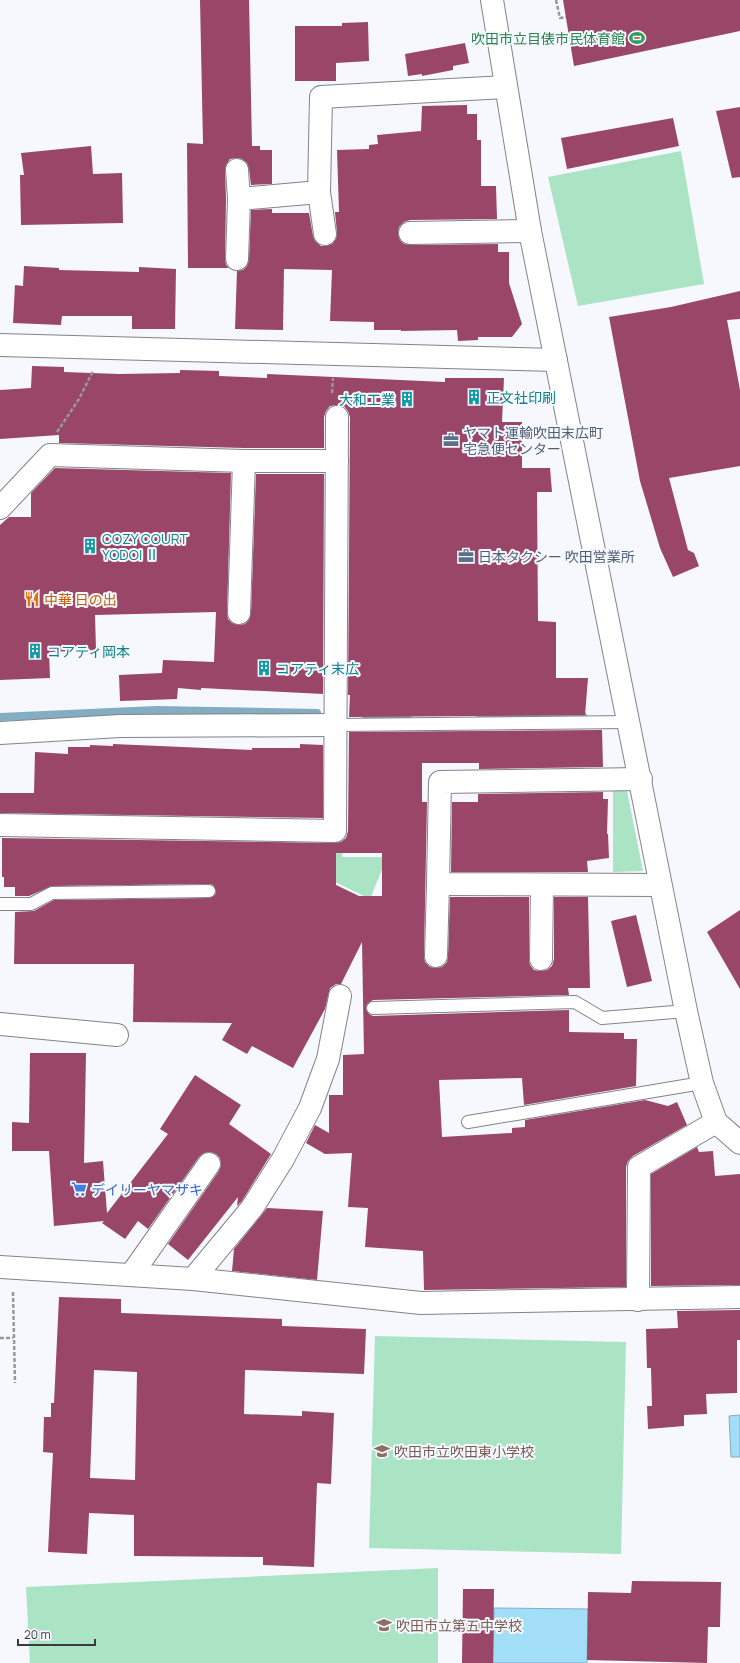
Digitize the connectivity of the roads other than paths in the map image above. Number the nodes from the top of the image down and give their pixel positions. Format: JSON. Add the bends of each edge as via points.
{"nodes":[{"id":1,"x":492,"y":0,"type":"edge"},
{"id":2,"x":506,"y":86,"type":"junction"},
{"id":3,"x":237,"y":170,"type":"dead end"},
{"id":4,"x":319,"y":192,"type":"junction"},
{"id":5,"x":238,"y":199,"type":"junction"},
{"id":6,"x":530,"y":231,"type":"junction"},
{"id":7,"x":410,"y":233,"type":"dead end"},
{"id":8,"x":325,"y":234,"type":"dead end"},
{"id":9,"x":237,"y":259,"type":"dead end"},
{"id":10,"x":0,"y":345,"type":"edge"},
{"id":11,"x":556,"y":360,"type":"junction"},
{"id":12,"x":337,"y":417,"type":"dead end"},
{"id":13,"x":244,"y":461,"type":"junction"},
{"id":14,"x":337,"y":461,"type":"junction"},
{"id":15,"x":0,"y":508,"type":"edge"},
{"id":16,"x":239,"y":613,"type":"dead end"},
{"id":17,"x":629,"y":722,"type":"junction"},
{"id":18,"x":336,"y":725,"type":"junction"},
{"id":19,"x":0,"y":733,"type":"edge"},
{"id":20,"x":641,"y":779,"type":"junction"},
{"id":21,"x":0,"y":825,"type":"edge"},
{"id":22,"x":438,"y":884,"type":"junction"},
{"id":23,"x":542,"y":885,"type":"junction"},
{"id":24,"x":660,"y":885,"type":"junction"},
{"id":25,"x":210,"y":891,"type":"dead end"},
{"id":26,"x":0,"y":904,"type":"edge"},
{"id":27,"x":436,"y":956,"type":"dead end"},
{"id":28,"x":541,"y":959,"type":"dead end"},
{"id":29,"x":340,"y":996,"type":"dead end"},
{"id":30,"x":373,"y":1008,"type":"dead end"},
{"id":31,"x":686,"y":1011,"type":"junction"},
{"id":32,"x":0,"y":1024,"type":"edge"},
{"id":33,"x":117,"y":1035,"type":"dead end"},
{"id":34,"x":702,"y":1083,"type":"junction"},
{"id":35,"x":468,"y":1122,"type":"dead end"},
{"id":36,"x":716,"y":1122,"type":"junction"},
{"id":37,"x":740,"y":1143,"type":"edge"},
{"id":38,"x":209,"y":1164,"type":"dead end"},
{"id":39,"x":0,"y":1267,"type":"edge"},
{"id":40,"x":132,"y":1275,"type":"junction"},
{"id":41,"x":193,"y":1279,"type":"junction"},
{"id":42,"x":740,"y":1297,"type":"edge"},
{"id":43,"x":638,"y":1300,"type":"junction"}],
"edges":[{"from":1,"to":2,"type":"street"},
{"from":2,"to":4,"type":"street","via":[[321,97]]},
{"from":2,"to":6,"type":"street"},
{"from":3,"to":5,"type":"street"},
{"from":4,"to":5,"type":"street"},
{"from":4,"to":8,"type":"street"},
{"from":5,"to":9,"type":"street"},
{"from":6,"to":7,"type":"street"},
{"from":6,"to":11,"type":"street"},
{"from":10,"to":11,"type":"street"},
{"from":11,"to":17,"type":"street"},
{"from":12,"to":14,"type":"street"},
{"from":13,"to":14,"type":"street"},
{"from":13,"to":15,"type":"street","via":[[50,455]]},
{"from":13,"to":16,"type":"street"},
{"from":14,"to":18,"type":"street"},
{"from":17,"to":18,"type":"lane"},
{"from":17,"to":20,"type":"street"},
{"from":18,"to":19,"type":"street","via":[[120,726]]},
{"from":18,"to":21,"type":"street","via":[[335,831]]},
{"from":20,"to":22,"type":"street","via":[[440,782]]},
{"from":20,"to":24,"type":"street"},
{"from":22,"to":23,"type":"street"},
{"from":22,"to":27,"type":"street"},
{"from":23,"to":24,"type":"street"},
{"from":23,"to":28,"type":"street"},
{"from":24,"to":31,"type":"street"},
{"from":25,"to":26,"type":"lane","via":[[52,893],[31,904]]},
{"from":29,"to":41,"type":"street","via":[[328,1059],[306,1115],[283,1160],[252,1208]]},
{"from":30,"to":31,"type":"lane","via":[[575,1002],[602,1018]]},
{"from":31,"to":34,"type":"street"},
{"from":32,"to":33,"type":"street"},
{"from":34,"to":35,"type":"lane"},
{"from":34,"to":36,"type":"street"},
{"from":36,"to":37,"type":"street"},
{"from":36,"to":43,"type":"street","via":[[639,1167]]},
{"from":38,"to":40,"type":"street"},
{"from":39,"to":40,"type":"street"},
{"from":40,"to":41,"type":"street"},
{"from":41,"to":43,"type":"street","via":[[421,1303]]},
{"from":42,"to":43,"type":"street"}]}
